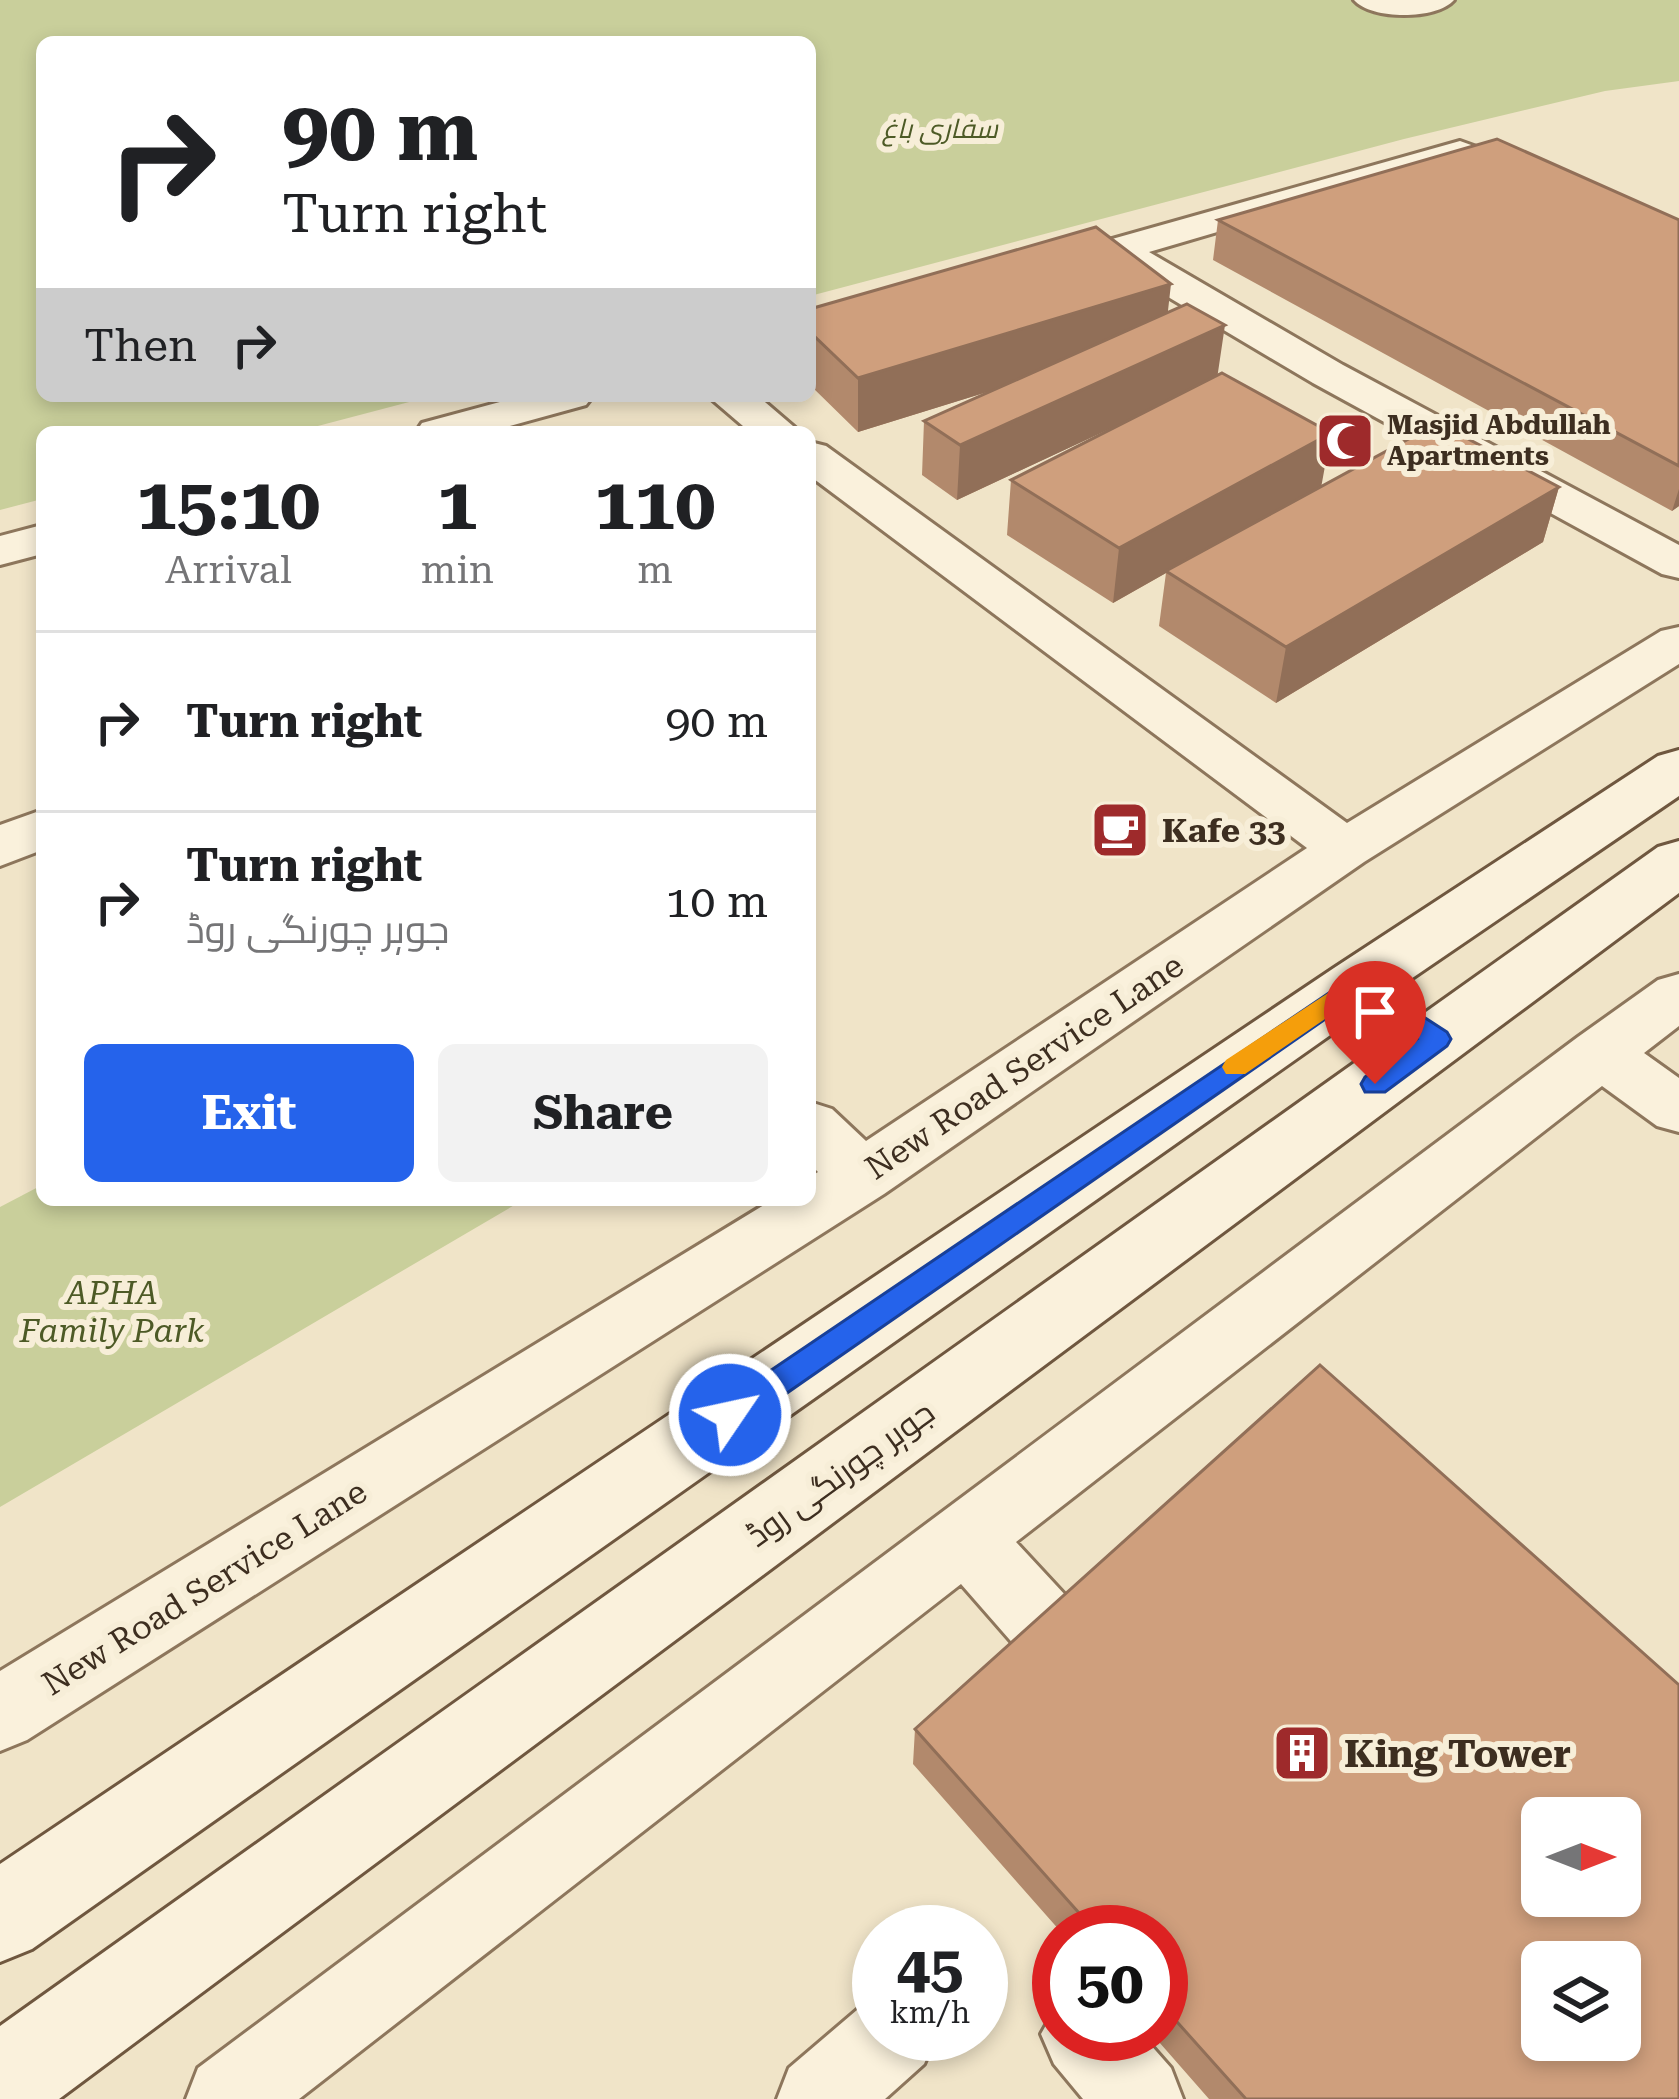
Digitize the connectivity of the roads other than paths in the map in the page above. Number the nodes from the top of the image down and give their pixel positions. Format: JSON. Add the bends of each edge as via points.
{"nodes":[{"id":1,"x":1371,"y":0,"type":"edge"},
{"id":2,"x":1437,"y":0,"type":"edge"},
{"id":3,"x":1561,"y":194,"type":"edge"},
{"id":4,"x":1117,"y":250,"type":"junction"},
{"id":5,"x":1007,"y":279,"type":"edge"},
{"id":6,"x":550,"y":402,"type":"edge"},
{"id":7,"x":738,"y":402,"type":"edge"},
{"id":8,"x":460,"y":426,"type":"edge"},
{"id":9,"x":770,"y":426,"type":"edge"},
{"id":10,"x":816,"y":459,"type":"edge"},
{"id":11,"x":36,"y":541,"type":"edge"},
{"id":12,"x":0,"y":551,"type":"edge"},
{"id":13,"x":1679,"y":564,"type":"edge"},
{"id":14,"x":1679,"y":642,"type":"edge"},
{"id":15,"x":1679,"y":769,"type":"edge"},
{"id":16,"x":36,"y":831,"type":"edge"},
{"id":17,"x":0,"y":848,"type":"edge"},
{"id":18,"x":1345,"y":849,"type":"junction"},
{"id":19,"x":1679,"y":862,"type":"edge"},
{"id":20,"x":1357,"y":984,"type":"junction"},
{"id":21,"x":1679,"y":995,"type":"edge"},
{"id":22,"x":1437,"y":1039,"type":"junction"},
{"id":23,"x":1599,"y":1053,"type":"junction"},
{"id":24,"x":1229,"y":1072,"type":"junction"},
{"id":25,"x":1679,"y":1109,"type":"edge"},
{"id":26,"x":1313,"y":1130,"type":"junction"},
{"id":27,"x":816,"y":1132,"type":"edge"},
{"id":28,"x":862,"y":1176,"type":"junction"},
{"id":29,"x":816,"y":1205,"type":"edge"},
{"id":30,"x":814,"y":1206,"type":"edge"},
{"id":31,"x":967,"y":1538,"type":"junction"},
{"id":32,"x":0,"y":1714,"type":"edge"},
{"id":33,"x":1132,"y":1730,"type":"edge"},
{"id":34,"x":0,"y":1917,"type":"edge"},
{"id":35,"x":864,"y":2061,"type":"edge"},
{"id":36,"x":1107,"y":2061,"type":"edge"},
{"id":37,"x":0,"y":2084,"type":"edge"},
{"id":38,"x":229,"y":2099,"type":"edge"},
{"id":39,"x":820,"y":2099,"type":"edge"},
{"id":40,"x":1140,"y":2099,"type":"edge"}],
"edges":[{"from":1,"to":2,"type":"street"},
{"from":3,"to":4,"type":"street","via":[[1460,152]]},
{"from":4,"to":5,"type":"street"},
{"from":4,"to":13,"type":"street"},
{"from":6,"to":8,"type":"street"},
{"from":7,"to":9,"type":"street"},
{"from":10,"to":18,"type":"street"},
{"from":11,"to":12,"type":"street"},
{"from":14,"to":18,"type":"street","name":"New Road Service Lane"},
{"from":15,"to":20,"type":"main road"},
{"from":16,"to":17,"type":"street"},
{"from":18,"to":28,"type":"street","name":"New Road Service Lane"},
{"from":19,"to":22,"type":"main road","name":"جوہر چورنگی روڈ"},
{"from":20,"to":22,"type":"main road"},
{"from":20,"to":24,"type":"main road"},
{"from":21,"to":23,"type":"street"},
{"from":22,"to":26,"type":"main road","name":"جوہر چورنگی روڈ"},
{"from":23,"to":25,"type":"street"},
{"from":23,"to":31,"type":"street"},
{"from":24,"to":26,"type":"main road"},
{"from":24,"to":34,"type":"main road"},
{"from":26,"to":37,"type":"main road","name":"جوہر چورنگی روڈ"},
{"from":27,"to":28,"type":"street"},
{"from":28,"to":29,"type":"street","name":"New Road Service Lane"},
{"from":30,"to":32,"type":"street","name":"New Road Service Lane"},
{"from":31,"to":33,"type":"street"},
{"from":31,"to":38,"type":"street"},
{"from":35,"to":39,"type":"street"},
{"from":36,"to":40,"type":"street"}]}
